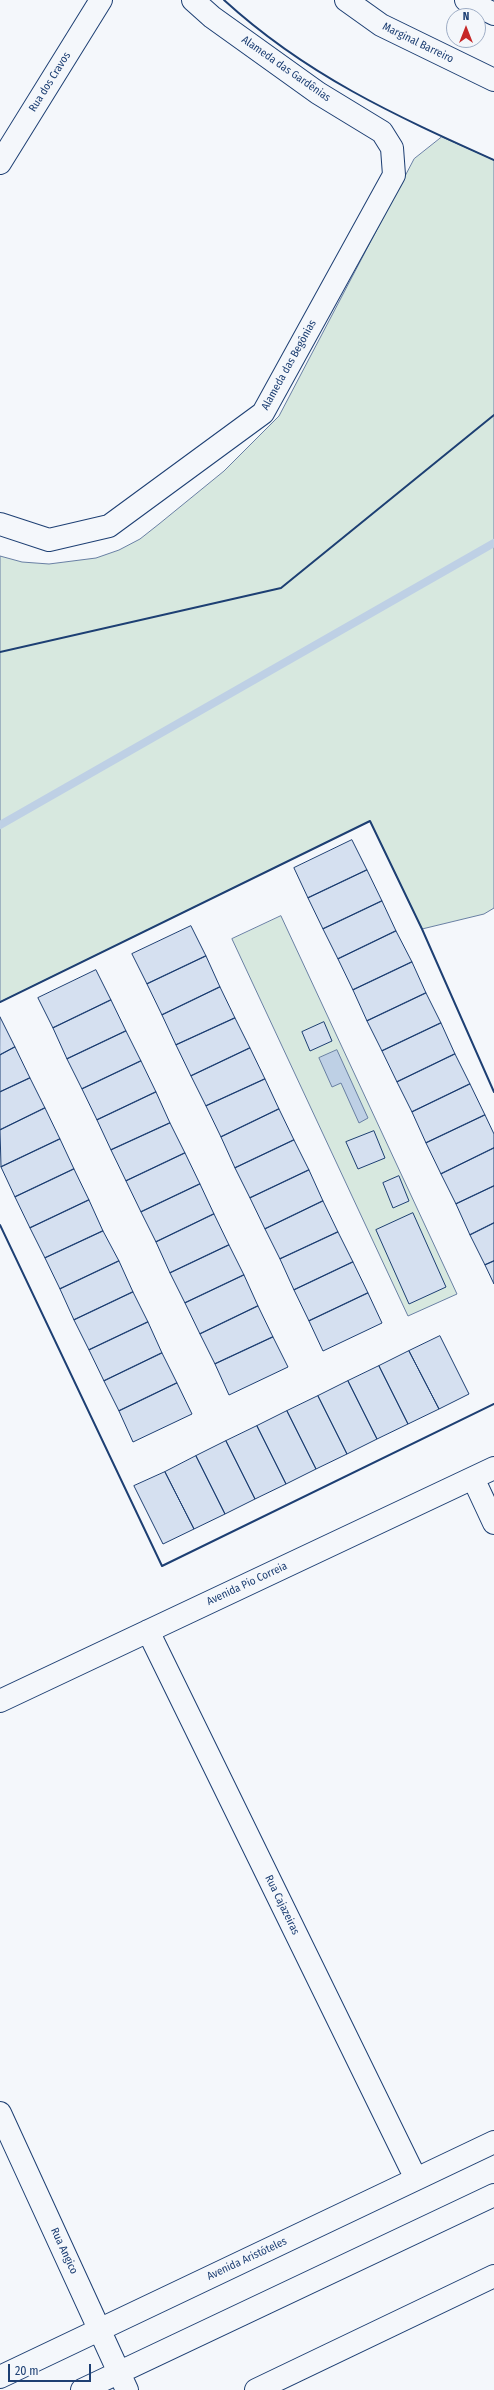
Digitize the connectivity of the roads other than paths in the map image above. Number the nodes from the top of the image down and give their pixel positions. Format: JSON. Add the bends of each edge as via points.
{"nodes":[{"id":1,"x":101,"y":0,"type":"edge"},
{"id":2,"x":193,"y":0,"type":"edge"},
{"id":3,"x":346,"y":0,"type":"edge"},
{"id":4,"x":466,"y":0,"type":"edge"},
{"id":5,"x":494,"y":14,"type":"edge"},
{"id":6,"x":494,"y":80,"type":"edge"},
{"id":7,"x":382,"y":132,"type":"joint"},
{"id":8,"x":0,"y":163,"type":"edge"},
{"id":9,"x":0,"y":524,"type":"edge"},
{"id":10,"x":494,"y":1468,"type":"edge"},
{"id":11,"x":473,"y":1478,"type":"junction"},
{"id":12,"x":494,"y":1523,"type":"edge"},
{"id":13,"x":148,"y":1631,"type":"junction"},
{"id":14,"x":0,"y":1701,"type":"edge"},
{"id":15,"x":0,"y":2113,"type":"edge"},
{"id":16,"x":494,"y":2142,"type":"edge"},
{"id":17,"x":416,"y":2179,"type":"junction"},
{"id":18,"x":494,"y":2195,"type":"edge"},
{"id":19,"x":494,"y":2276,"type":"edge"},
{"id":20,"x":100,"y":2329,"type":"junction"},
{"id":21,"x":0,"y":2377,"type":"edge"},
{"id":22,"x":122,"y":2381,"type":"edge"},
{"id":23,"x":82,"y":2390,"type":"edge"},
{"id":24,"x":256,"y":2390,"type":"edge"}],
"edges":[{"from":1,"to":8,"type":"street","name":"Rua dos Cravos"},
{"from":2,"to":7,"type":"street","name":"Alameda das Gardênias","via":[[212,17],[318,93]]},
{"from":3,"to":6,"type":"street","name":"Marginal Barreiro","via":[[380,25]]},
{"from":4,"to":5,"type":"street"},
{"from":7,"to":9,"type":"street","name":"Alameda das Begônias","via":[[392,148],[394,175],[263,413],[109,526],[50,540]]},
{"from":10,"to":11,"type":"street","name":"Avenida Pio Correia"},
{"from":11,"to":12,"type":"street"},
{"from":11,"to":13,"type":"street","name":"Avenida Pio Correia"},
{"from":13,"to":14,"type":"street","name":"Avenida Pio Correia"},
{"from":13,"to":17,"type":"street","name":"Rua Cajazeiras"},
{"from":15,"to":20,"type":"street","name":"Rua Angico"},
{"from":16,"to":17,"type":"street","name":"Avenida Aristóteles"},
{"from":17,"to":20,"type":"street","name":"Avenida Aristóteles"},
{"from":18,"to":22,"type":"street"},
{"from":19,"to":24,"type":"street"},
{"from":20,"to":21,"type":"street","name":"Avenida Aristóteles"},
{"from":20,"to":22,"type":"street","name":"Rua Angico"},
{"from":22,"to":23,"type":"street"}]}
